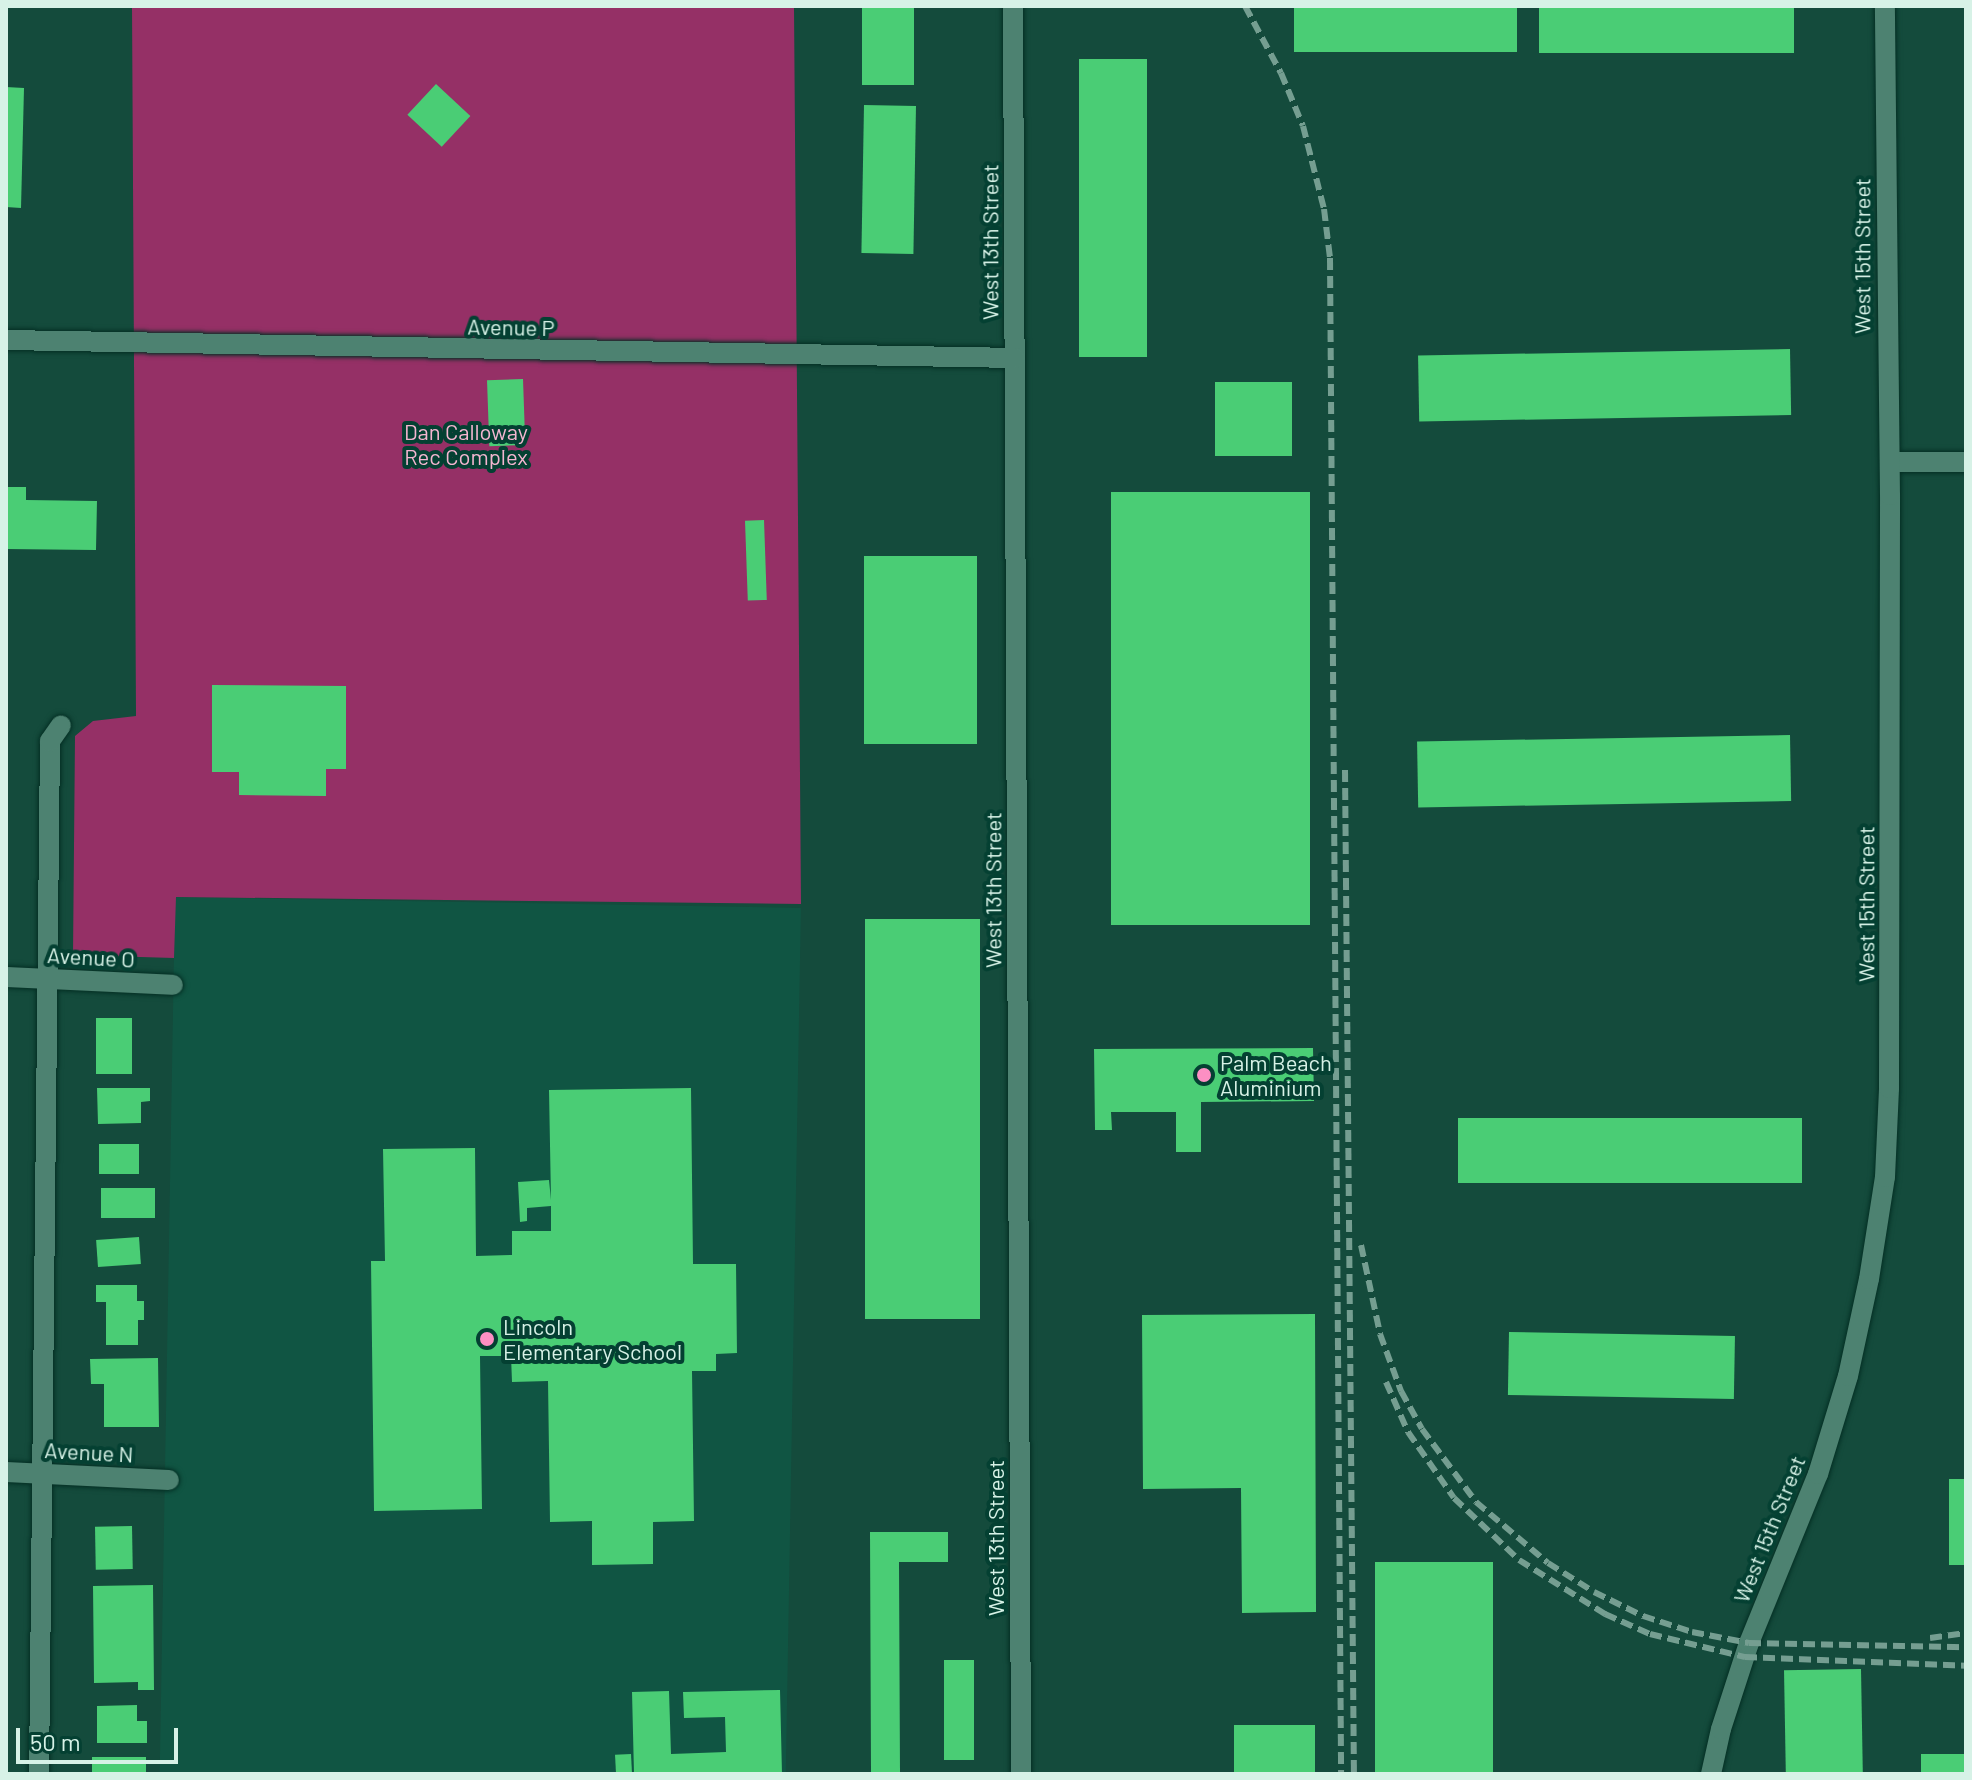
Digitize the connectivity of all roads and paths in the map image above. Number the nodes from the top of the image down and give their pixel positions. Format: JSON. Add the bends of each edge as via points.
{"nodes":[{"id":1,"x":1013,"y":6,"type":"edge"},
{"id":2,"x":1885,"y":6,"type":"edge"},
{"id":3,"x":6,"y":340,"type":"edge"},
{"id":4,"x":1015,"y":358,"type":"junction"},
{"id":5,"x":1890,"y":462,"type":"junction"},
{"id":6,"x":1966,"y":462,"type":"edge"},
{"id":7,"x":61,"y":725,"type":"dead end"},
{"id":8,"x":6,"y":977,"type":"edge"},
{"id":9,"x":48,"y":979,"type":"junction"},
{"id":10,"x":173,"y":985,"type":"dead end"},
{"id":11,"x":6,"y":1472,"type":"edge"},
{"id":12,"x":44,"y":1474,"type":"junction"},
{"id":13,"x":169,"y":1480,"type":"dead end"},
{"id":14,"x":39,"y":1774,"type":"edge"},
{"id":15,"x":1021,"y":1774,"type":"edge"},
{"id":16,"x":1711,"y":1774,"type":"edge"}],
"edges":[{"from":1,"to":4,"type":"street","name":"West 13th Street"},
{"from":2,"to":5,"type":"street","name":"West 15th Street"},
{"from":3,"to":4,"type":"street","name":"Avenue P"},
{"from":4,"to":15,"type":"street","name":"West 13th Street"},
{"from":5,"to":6,"type":"street"},
{"from":5,"to":16,"type":"street","name":"West 15th Street","via":[[1885,1177],[1848,1376],[1818,1474],[1749,1643]]},
{"from":7,"to":9,"type":"street","via":[[50,741]]},
{"from":8,"to":9,"type":"street","name":"Avenue O"},
{"from":9,"to":10,"type":"street","name":"Avenue O"},
{"from":9,"to":12,"type":"street"},
{"from":11,"to":12,"type":"street","name":"Avenue N"},
{"from":12,"to":13,"type":"street","name":"Avenue N"},
{"from":12,"to":14,"type":"street"}]}
